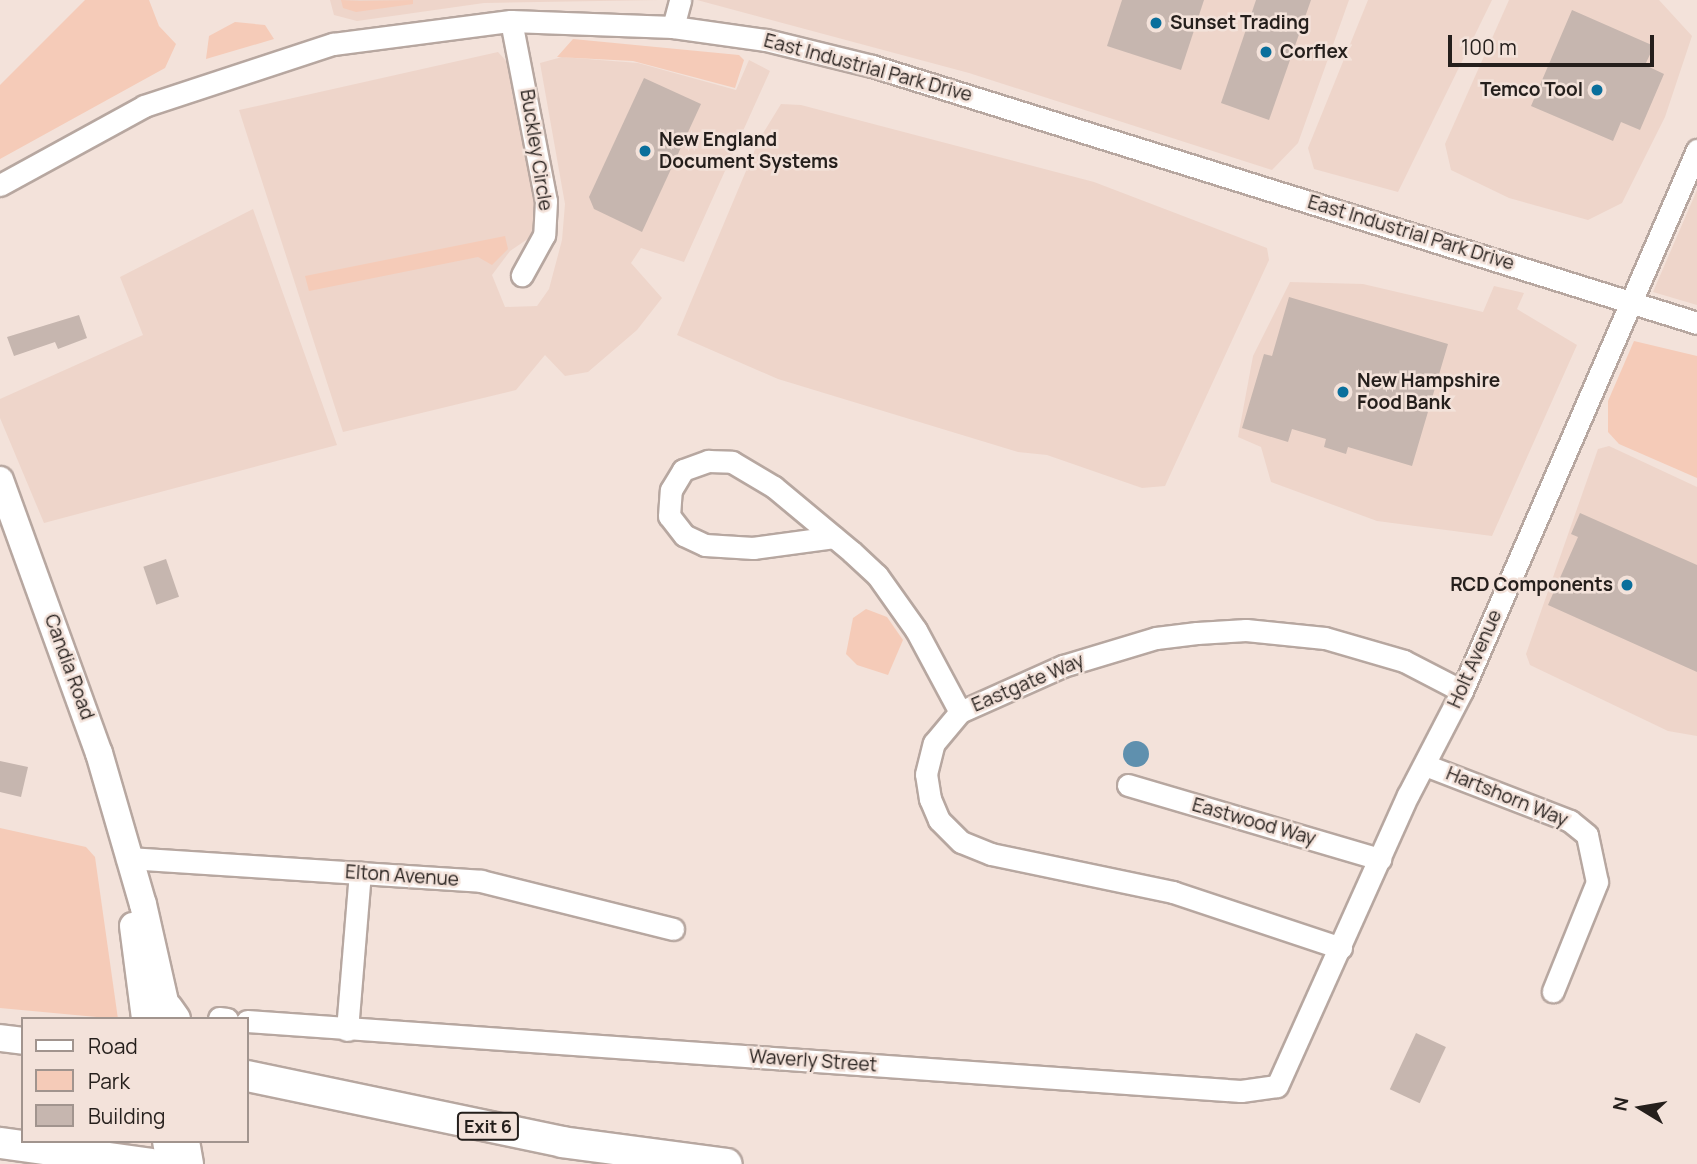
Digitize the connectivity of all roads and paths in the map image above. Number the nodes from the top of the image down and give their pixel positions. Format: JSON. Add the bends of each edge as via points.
{"nodes":[{"id":1,"x":680,"y":0,"type":"edge"},
{"id":2,"x":511,"y":21,"type":"junction"},
{"id":3,"x":673,"y":27,"type":"junction"},
{"id":4,"x":1697,"y":150,"type":"edge"},
{"id":5,"x":34,"y":168,"type":"junction"},
{"id":6,"x":0,"y":185,"type":"edge"},
{"id":7,"x":0,"y":198,"type":"edge"},
{"id":8,"x":522,"y":275,"type":"dead end"},
{"id":9,"x":1632,"y":303,"type":"junction"},
{"id":10,"x":1697,"y":323,"type":"edge"},
{"id":11,"x":0,"y":480,"type":"edge"},
{"id":12,"x":834,"y":537,"type":"junction"},
{"id":13,"x":1462,"y":691,"type":"junction"},
{"id":14,"x":960,"y":712,"type":"junction"},
{"id":15,"x":1425,"y":765,"type":"junction"},
{"id":16,"x":1128,"y":785,"type":"dead end"},
{"id":17,"x":127,"y":858,"type":"junction"},
{"id":18,"x":1380,"y":859,"type":"junction"},
{"id":19,"x":360,"y":873,"type":"junction"},
{"id":20,"x":673,"y":929,"type":"dead end"},
{"id":21,"x":1341,"y":948,"type":"junction"},
{"id":22,"x":1553,"y":991,"type":"dead end"},
{"id":23,"x":164,"y":1016,"type":"edge"},
{"id":24,"x":248,"y":1021,"type":"edge"},
{"id":25,"x":348,"y":1030,"type":"junction"},
{"id":26,"x":0,"y":1038,"type":"edge"},
{"id":27,"x":21,"y":1041,"type":"edge"},
{"id":28,"x":248,"y":1076,"type":"edge"},
{"id":29,"x":1277,"y":1086,"type":"joint"},
{"id":30,"x":0,"y":1143,"type":"edge"},
{"id":31,"x":166,"y":1143,"type":"edge"},
{"id":32,"x":186,"y":1143,"type":"edge"},
{"id":33,"x":151,"y":1164,"type":"edge"},
{"id":34,"x":170,"y":1164,"type":"edge"},
{"id":35,"x":190,"y":1164,"type":"edge"},
{"id":36,"x":727,"y":1164,"type":"edge"}],
"edges":[{"from":1,"to":3,"type":"street"},
{"from":2,"to":3,"type":"street","name":"East Industrial Park Drive"},
{"from":2,"to":5,"type":"street","name":"East Industrial Park Drive","via":[[380,35],[289,55],[144,106]]},
{"from":2,"to":8,"type":"street","name":"Buckley Circle","via":[[546,201],[544,235]]},
{"from":3,"to":9,"type":"street","name":"East Industrial Park Drive","via":[[766,40],[872,66]]},
{"from":4,"to":9,"type":"street","name":"Holt Avenue"},
{"from":5,"to":6,"type":"street","name":"East Industrial Park Drive"},
{"from":5,"to":7,"type":"street","name":"East Industrial Park Drive"},
{"from":9,"to":10,"type":"street","name":"East Industrial Park Drive"},
{"from":9,"to":13,"type":"street","name":"Holt Avenue"},
{"from":11,"to":17,"type":"main road","name":"Candia Road","via":[[99,753]]},
{"from":12,"to":12,"type":"street","via":[[774,486],[732,462],[708,461],[683,470],[671,490],[669,516],[684,535],[705,545],[752,548]]},
{"from":12,"to":14,"type":"street","via":[[897,601]]},
{"from":13,"to":14,"type":"street","name":"Eastgate Way","via":[[1404,661],[1363,648],[1246,630],[1156,638],[1113,649]]},
{"from":13,"to":15,"type":"street","name":"Holt Avenue"},
{"from":14,"to":21,"type":"street","name":"Eastgate Way","via":[[934,743],[926,774],[939,820],[961,842],[991,854],[1173,892]]},
{"from":15,"to":18,"type":"street","name":"Holt Avenue"},
{"from":15,"to":22,"type":"street","name":"Hartshorn Way","via":[[1570,821],[1587,835],[1597,882]]},
{"from":16,"to":18,"type":"street","name":"Eastwood Way"},
{"from":17,"to":19,"type":"street","name":"Elton Avenue"},
{"from":17,"to":23,"type":"main road","name":"Candia Road"},
{"from":18,"to":21,"type":"street","name":"Holt Avenue"},
{"from":19,"to":20,"type":"street","name":"Elton Avenue","via":[[481,881]]},
{"from":19,"to":25,"type":"street"},
{"from":21,"to":29,"type":"street","name":"Holt Avenue"},
{"from":24,"to":25,"type":"street","name":"Waverly Street"},
{"from":25,"to":29,"type":"street","name":"Waverly Street","via":[[1241,1091]]},
{"from":26,"to":27,"type":"main road"},
{"from":28,"to":36,"type":"highway","number":"Exit 6","via":[[562,1142]]},
{"from":30,"to":33,"type":"highway"},
{"from":31,"to":34,"type":"main road"},
{"from":32,"to":35,"type":"main road"}]}
